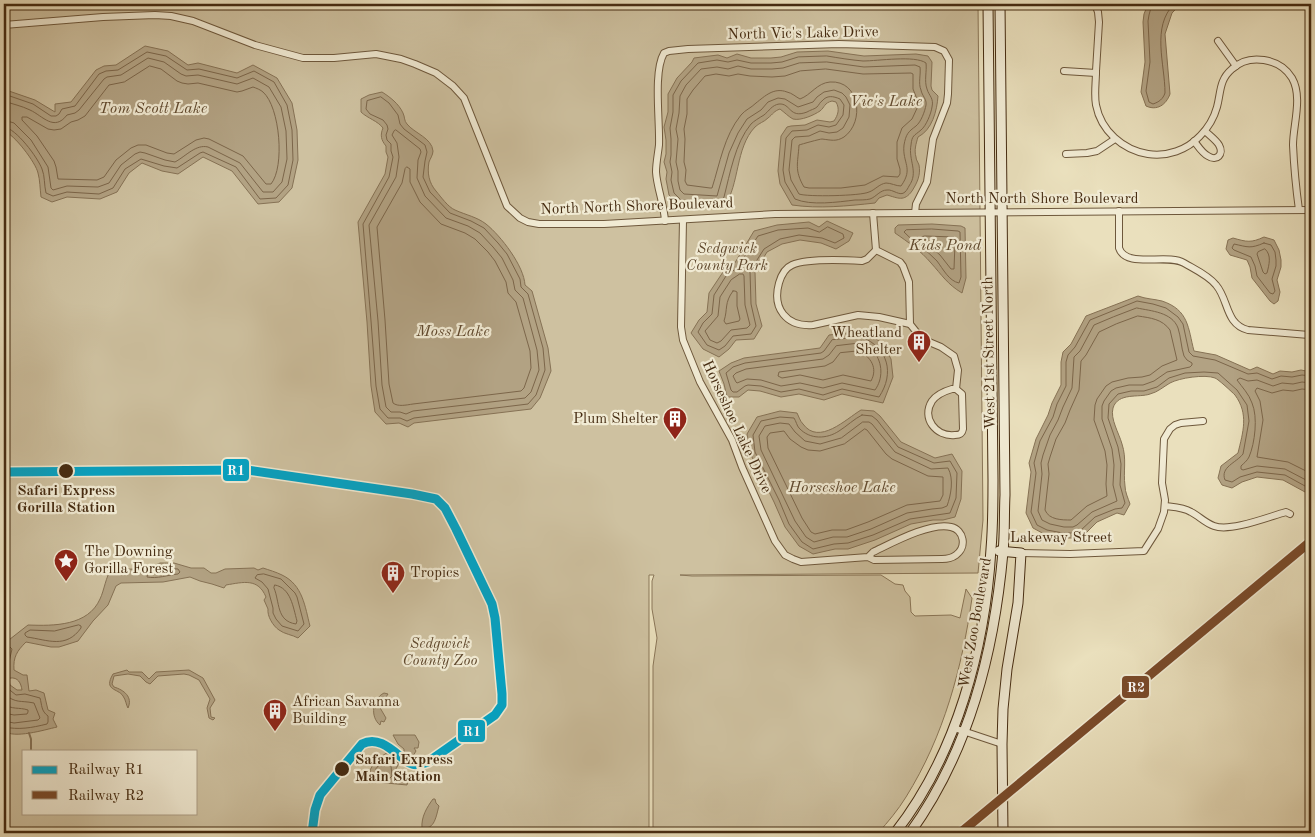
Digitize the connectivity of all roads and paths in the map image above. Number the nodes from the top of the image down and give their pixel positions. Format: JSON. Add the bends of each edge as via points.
{"nodes":[{"id":1,"x":988,"y":4,"type":"edge"},
{"id":2,"x":1000,"y":4,"type":"edge"},
{"id":3,"x":1095,"y":4,"type":"edge"},
{"id":4,"x":4,"y":25,"type":"edge"},
{"id":5,"x":1218,"y":42,"type":"dead end"},
{"id":6,"x":1236,"y":66,"type":"junction"},
{"id":7,"x":1064,"y":71,"type":"dead end"},
{"id":8,"x":1096,"y":73,"type":"junction"},
{"id":9,"x":1205,"y":131,"type":"junction"},
{"id":10,"x":1115,"y":139,"type":"junction"},
{"id":11,"x":1194,"y":142,"type":"junction"},
{"id":12,"x":1066,"y":154,"type":"dead end"},
{"id":13,"x":1299,"y":210,"type":"junction"},
{"id":14,"x":1311,"y":210,"type":"edge"},
{"id":15,"x":1119,"y":211,"type":"junction"},
{"id":16,"x":991,"y":212,"type":"junction"},
{"id":17,"x":1002,"y":212,"type":"junction"},
{"id":18,"x":873,"y":213,"type":"junction"},
{"id":19,"x":915,"y":213,"type":"junction"},
{"id":20,"x":683,"y":220,"type":"junction"},
{"id":21,"x":665,"y":221,"type":"junction"},
{"id":22,"x":876,"y":250,"type":"junction"},
{"id":23,"x":910,"y":324,"type":"junction"},
{"id":24,"x":1311,"y":334,"type":"edge"},
{"id":25,"x":956,"y":389,"type":"junction"},
{"id":26,"x":1203,"y":421,"type":"dead end"},
{"id":27,"x":1164,"y":506,"type":"junction"},
{"id":28,"x":1290,"y":514,"type":"dead end"},
{"id":29,"x":991,"y":550,"type":"junction"},
{"id":30,"x":1003,"y":552,"type":"junction"},
{"id":31,"x":1021,"y":554,"type":"junction"},
{"id":32,"x":868,"y":557,"type":"junction"},
{"id":33,"x":954,"y":728,"type":"junction"},
{"id":34,"x":965,"y":732,"type":"junction"},
{"id":35,"x":1002,"y":744,"type":"junction"},
{"id":36,"x":895,"y":833,"type":"edge"},
{"id":37,"x":910,"y":833,"type":"edge"},
{"id":38,"x":1002,"y":833,"type":"edge"}],
"edges":[{"from":1,"to":16,"type":"main road","name":"West 21st Street North"},
{"from":2,"to":17,"type":"main road","name":"West 21st Street North"},
{"from":3,"to":8,"type":"street","via":[[1099,22]]},
{"from":4,"to":21,"type":"street","name":"North North Shore Boulevard","via":[[163,15],[186,19],[254,45],[303,58],[376,54],[401,59],[436,73],[464,98],[505,201],[520,218],[539,224]]},
{"from":5,"to":6,"type":"street"},
{"from":6,"to":9,"type":"street","via":[[1221,84],[1214,115]]},
{"from":6,"to":13,"type":"street","via":[[1242,62],[1265,60],[1276,64],[1292,78],[1297,98],[1293,145]]},
{"from":7,"to":8,"type":"street"},
{"from":8,"to":10,"type":"street","via":[[1098,113]]},
{"from":9,"to":11,"type":"street"},
{"from":9,"to":11,"type":"street","via":[[1219,146],[1219,156],[1209,158]]},
{"from":10,"to":11,"type":"street","via":[[1132,150],[1156,155],[1179,151]]},
{"from":10,"to":12,"type":"street","via":[[1097,151]]},
{"from":13,"to":14,"type":"street","name":"North North Shore Boulevard"},
{"from":13,"to":15,"type":"street","name":"North North Shore Boulevard"},
{"from":15,"to":17,"type":"street","name":"North North Shore Boulevard"},
{"from":15,"to":24,"type":"street","via":[[1119,248],[1126,257],[1174,259],[1209,278],[1221,294],[1235,325],[1241,329]]},
{"from":16,"to":17,"type":"street","name":"North North Shore Boulevard"},
{"from":16,"to":19,"type":"street","name":"North North Shore Boulevard"},
{"from":16,"to":29,"type":"main road","name":"West 21st Street North"},
{"from":17,"to":30,"type":"main road","name":"West 21st Street North"},
{"from":18,"to":19,"type":"street","name":"North North Shore Boulevard"},
{"from":18,"to":20,"type":"street","name":"North North Shore Boulevard","via":[[775,214]]},
{"from":18,"to":22,"type":"street"},
{"from":19,"to":21,"type":"street","name":"North Vic's Lake Drive","via":[[927,182],[933,139],[947,103],[949,60],[944,51],[935,47],[839,44],[768,46],[669,51],[660,59],[656,172]]},
{"from":20,"to":21,"type":"street","name":"North North Shore Boulevard"},
{"from":20,"to":32,"type":"street","name":"Horseshoe Lake Drive","via":[[683,340],[700,382],[732,440],[775,541],[785,554],[801,562]]},
{"from":22,"to":23,"type":"street","via":[[903,266],[909,282]]},
{"from":22,"to":23,"type":"street","via":[[862,261],[792,265],[780,278],[777,303],[780,310],[791,321],[805,326],[858,315]]},
{"from":23,"to":25,"type":"street","via":[[922,339],[954,356],[958,370]]},
{"from":25,"to":25,"type":"street","via":[[952,388],[933,399],[929,410],[932,426],[947,436],[962,432],[962,394]]},
{"from":26,"to":27,"type":"street","via":[[1175,425],[1166,434],[1162,483]]},
{"from":27,"to":28,"type":"street","via":[[1184,509],[1221,528],[1286,512]]},
{"from":27,"to":31,"type":"street","name":"Lakeway Street","via":[[1158,529],[1144,551]]},
{"from":29,"to":30,"type":"main road","name":"Lakeway Street"},
{"from":29,"to":33,"type":"main road","name":"West Zoo Boulevard","via":[[977,646]]},
{"from":30,"to":31,"type":"main road","name":"Lakeway Street"},
{"from":30,"to":34,"type":"main road","name":"West Zoo Boulevard","via":[[988,652]]},
{"from":31,"to":35,"type":"main road"},
{"from":32,"to":32,"type":"street","name":"Horseshoe Lake Drive","via":[[874,560],[947,559],[959,553],[963,541],[956,529],[933,528],[915,533]]},
{"from":33,"to":34,"type":"street"},
{"from":33,"to":36,"type":"main road","name":"West Zoo Boulevard","via":[[928,784]]},
{"from":34,"to":35,"type":"street"},
{"from":34,"to":37,"type":"main road","name":"West Zoo Boulevard","via":[[925,813]]},
{"from":35,"to":38,"type":"main road"}]}
